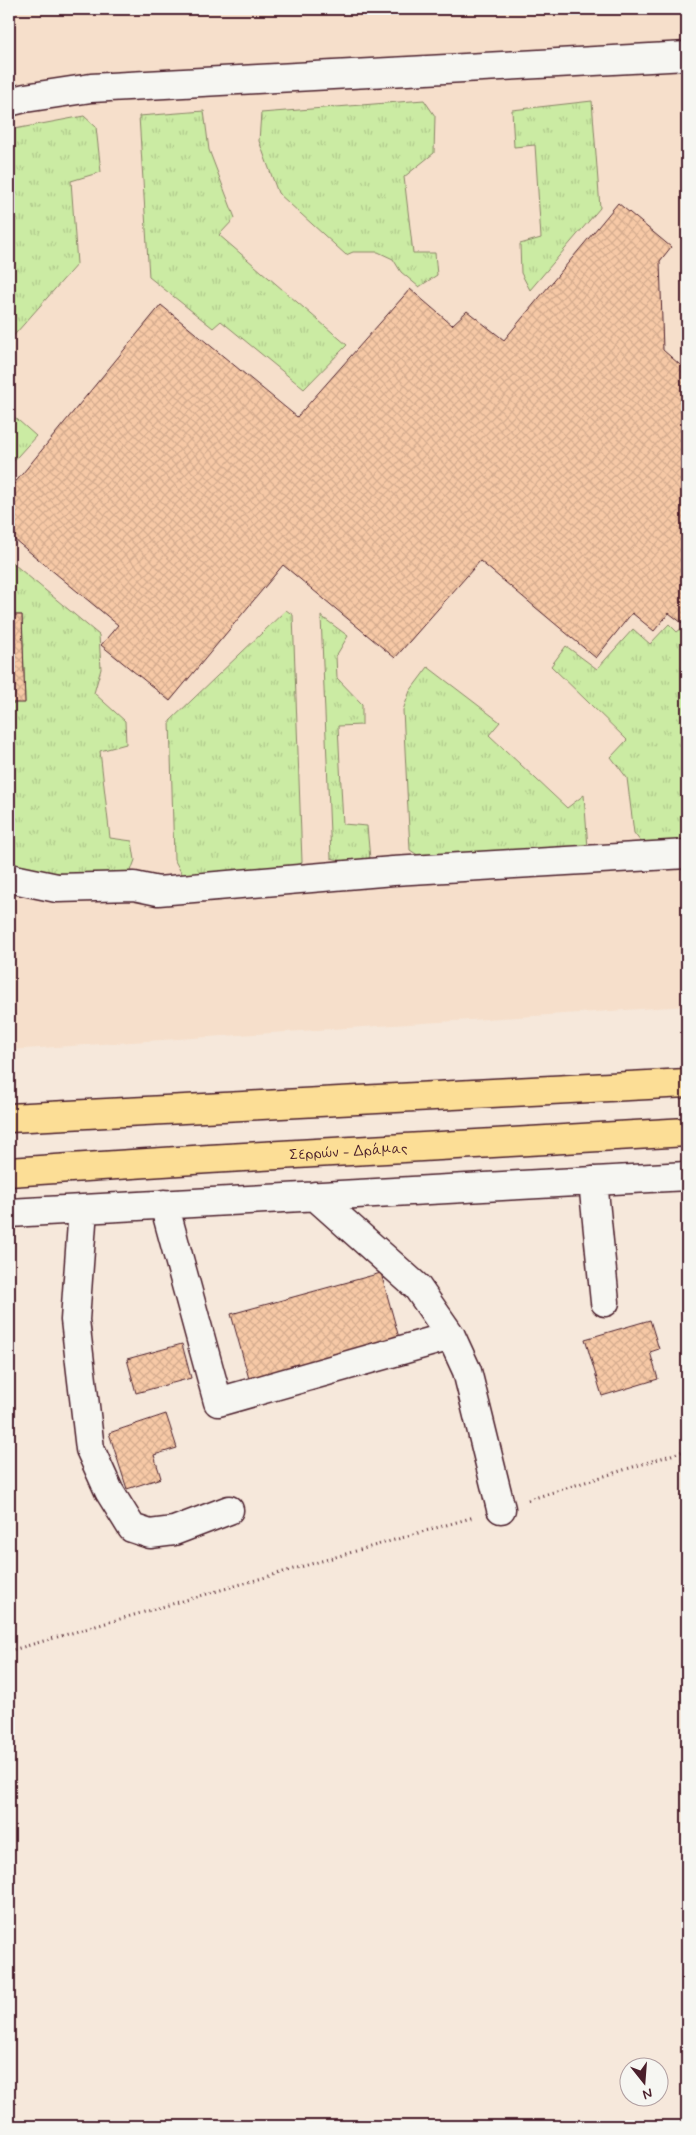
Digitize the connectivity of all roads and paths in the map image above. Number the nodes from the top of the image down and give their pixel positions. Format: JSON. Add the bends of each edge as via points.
{"nodes":[{"id":1,"x":687,"y":56,"type":"edge"},
{"id":2,"x":9,"y":102,"type":"edge"},
{"id":3,"x":687,"y":854,"type":"edge"},
{"id":4,"x":9,"y":878,"type":"edge"},
{"id":5,"x":687,"y":1083,"type":"edge"},
{"id":6,"x":9,"y":1118,"type":"edge"},
{"id":7,"x":687,"y":1132,"type":"edge"},
{"id":8,"x":9,"y":1172,"type":"edge"},
{"id":9,"x":687,"y":1176,"type":"edge"},
{"id":10,"x":593,"y":1181,"type":"junction"},
{"id":11,"x":315,"y":1196,"type":"junction"},
{"id":12,"x":164,"y":1204,"type":"junction"},
{"id":13,"x":83,"y":1209,"type":"junction"},
{"id":14,"x":9,"y":1213,"type":"edge"},
{"id":15,"x":605,"y":1302,"type":"dead end"},
{"id":16,"x":451,"y":1336,"type":"junction"},
{"id":17,"x":687,"y":1450,"type":"edge"},
{"id":18,"x":501,"y":1509,"type":"junction"},
{"id":19,"x":229,"y":1510,"type":"dead end"},
{"id":20,"x":9,"y":1651,"type":"edge"}],
"edges":[{"from":1,"to":2,"type":"street","via":[[91,88]]},
{"from":3,"to":4,"type":"street","via":[[393,871],[158,891],[134,886],[57,888]]},
{"from":5,"to":6,"type":"main road"},
{"from":7,"to":8,"type":"main road","name":"Σερρών - Δράμας"},
{"from":9,"to":10,"type":"street"},
{"from":10,"to":11,"type":"street"},
{"from":10,"to":15,"type":"street"},
{"from":11,"to":12,"type":"street"},
{"from":11,"to":16,"type":"street","via":[[417,1287]]},
{"from":12,"to":13,"type":"street"},
{"from":12,"to":16,"type":"street","via":[[218,1402]]},
{"from":13,"to":14,"type":"street"},
{"from":13,"to":19,"type":"street","via":[[75,1320],[90,1449],[109,1491],[132,1528],[150,1534],[174,1531]]},
{"from":16,"to":18,"type":"street","via":[[467,1371]]},
{"from":17,"to":18,"type":"path"},
{"from":18,"to":20,"type":"path"}]}
